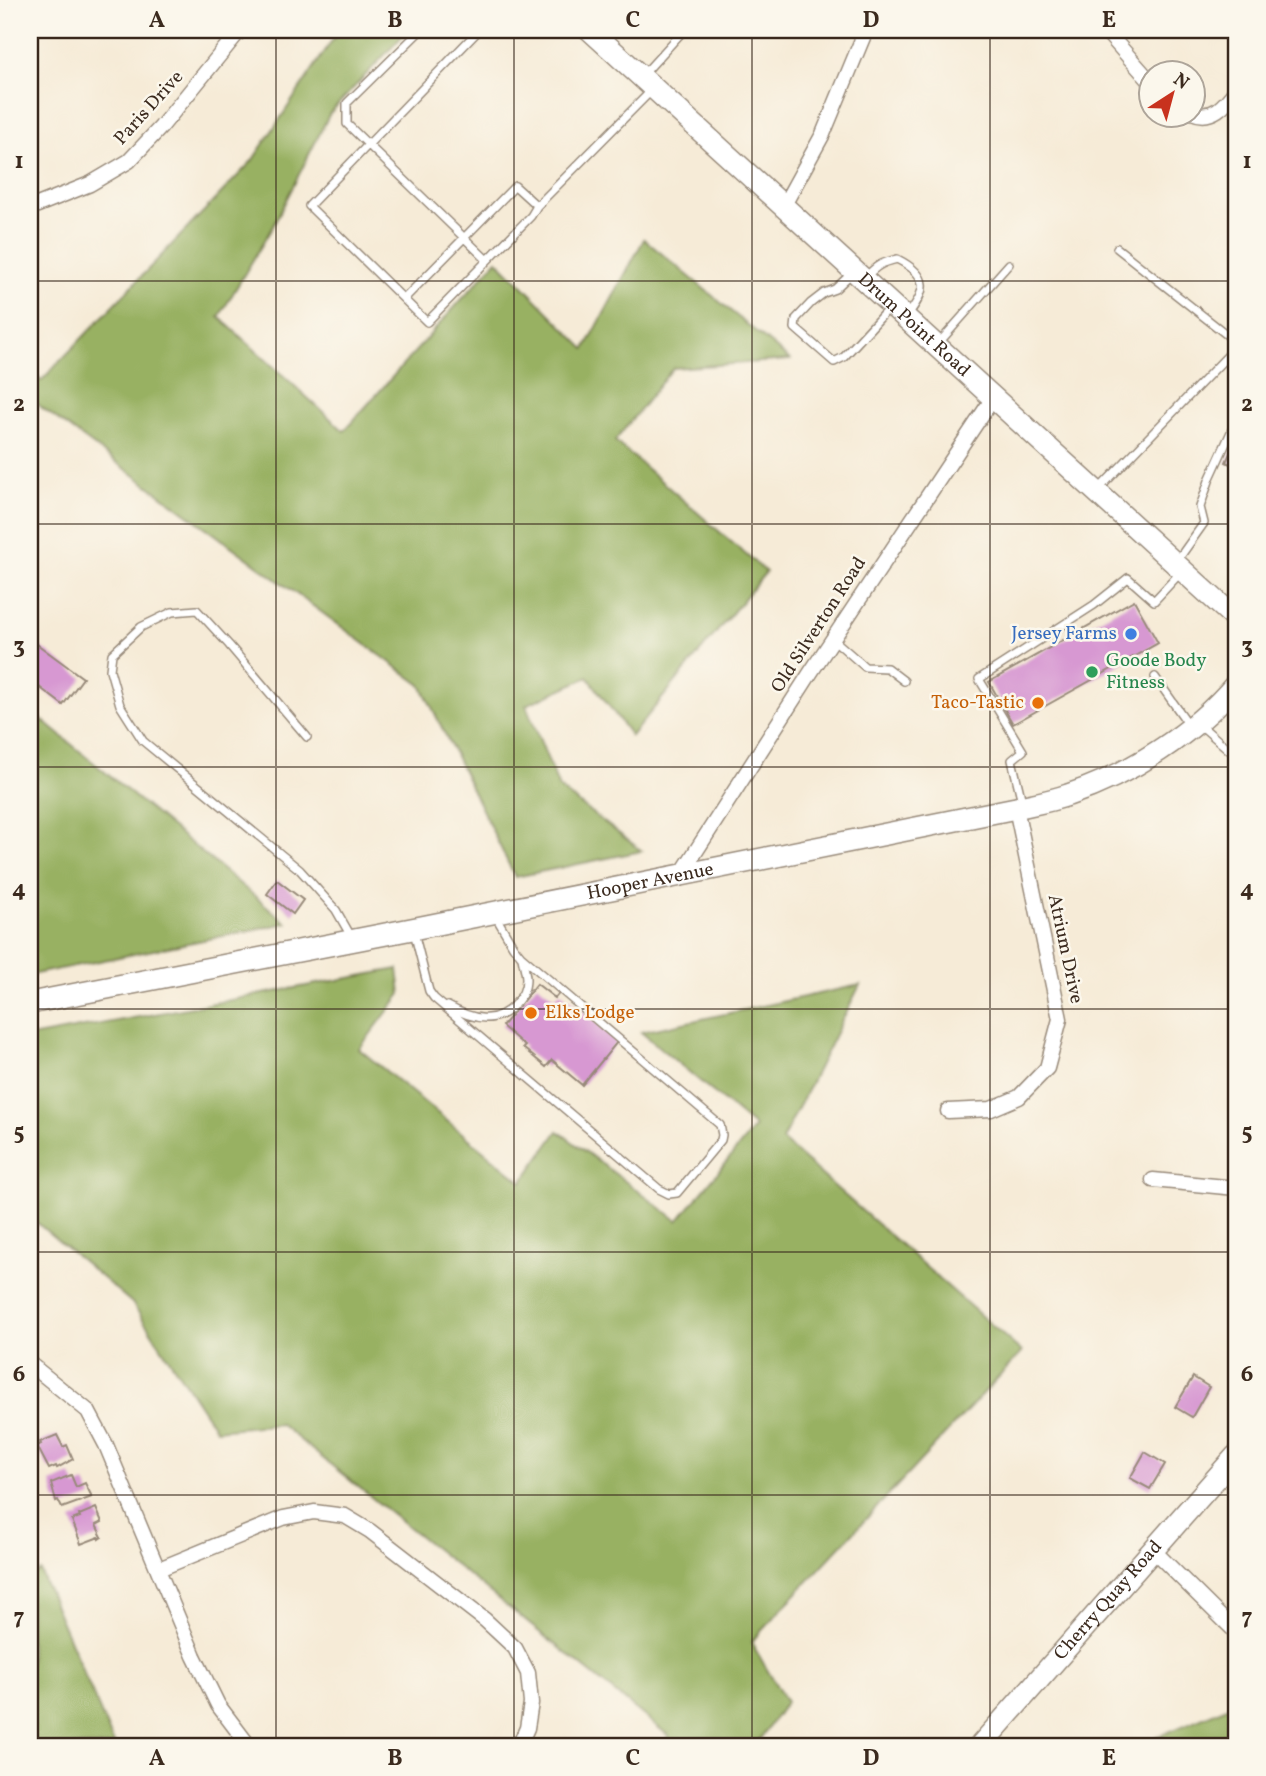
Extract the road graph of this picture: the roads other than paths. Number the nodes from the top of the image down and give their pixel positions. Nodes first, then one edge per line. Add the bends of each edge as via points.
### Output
1 (240, 30) edge
2 (421, 30) edge
3 (479, 30) edge
4 (590, 30) edge
5 (684, 30) edge
6 (866, 30) edge
7 (1105, 30) edge
8 (1136, 65) edge
9 (648, 82) junction
10 (1236, 89) edge
11 (1206, 114) edge
12 (368, 145) junction
13 (783, 205) junction
14 (537, 206) junction
15 (30, 208) edge
16 (463, 238) junction
17 (1117, 248) dead end
18 (488, 260) junction
19 (1009, 264) dead end
20 (859, 275) junction
21 (404, 299) junction
22 (899, 311) junction
23 (1236, 344) edge
24 (936, 345) junction
25 (993, 398) junction
26 (1236, 421) edge
27 (1097, 492) junction
28 (1179, 567) junction
29 (1236, 619) edge
30 (833, 639) junction
31 (1155, 677) dead end
32 (904, 681) dead end
33 (1236, 684) edge
34 (1194, 726) junction
35 (307, 737) dead end
36 (1236, 756) edge
37 (1019, 807) junction
38 (680, 876) junction
39 (494, 913) junction
40 (414, 929) junction
41 (354, 942) junction
42 (521, 956) junction
43 (434, 999) junction
44 (30, 1003) edge
45 (948, 1111) dead end
46 (1153, 1180) dead end
47 (1236, 1188) edge
48 (30, 1364) edge
49 (1236, 1456) edge
50 (1153, 1550) junction
51 (159, 1569) junction
52 (1236, 1632) edge
53 (249, 1746) edge
54 (519, 1746) edge
55 (980, 1746) edge

1 - 15 street, Paris Drive via 128,161 90,184
2 - 12 lane via 347,103 347,124
3 - 12 lane
4 - 9 main road, Drum Point Road
5 - 9 lane
6 - 13 street via 823,134
7 - 8 street
9 - 13 main road, Drum Point Road
9 - 14 lane
10 - 11 street via 1215,113
12 - 16 lane
12 - 21 lane via 309,206
13 - 20 main road, Drum Point Road
14 - 16 lane via 514,186
14 - 18 lane
16 - 18 lane
16 - 21 lane
17 - 23 lane
18 - 21 lane via 427,322
19 - 24 lane
20 - 22 main road, Drum Point Road
20 - 22 lane via 897,259 908,265 920,276 923,288 919,301
20 - 22 lane via 811,303 796,319 795,328 834,362
22 - 24 main road, Drum Point Road
23 - 27 lane
24 - 25 main road, Drum Point Road
25 - 27 main road, Drum Point Road
25 - 30 street, Old Silverton Road
26 - 28 lane via 1200,507 1204,523
27 - 28 main road, Drum Point Road
28 - 29 main road, Drum Point Road
28 - 37 lane via 1154,601 1128,578 979,679 1023,751 1012,760
30 - 32 lane via 865,667 887,668
30 - 38 street, Old Silverton Road
31 - 34 lane
33 - 34 main road, Hooper Avenue
34 - 36 lane
34 - 37 main road, Hooper Avenue via 1118,775 1067,796
35 - 41 lane via 197,610 173,612 141,627 112,654 110,670 120,705 142,741 300,870 336,909
37 - 38 main road, Hooper Avenue
37 - 45 street, Atrium Drive via 1060,1019 1047,1068 1019,1097 991,1109
38 - 39 main road, Hooper Avenue
39 - 40 main road, Hooper Avenue
39 - 42 lane
40 - 41 main road, Hooper Avenue
40 - 43 lane
41 - 44 main road, Hooper Avenue
42 - 43 lane via 527,977 524,993 508,1012 477,1018
42 - 43 lane via 720,1125 721,1140 677,1193 659,1189
46 - 47 street
48 - 51 street via 88,1411
49 - 50 main road, Cherry Quay Road
50 - 52 street
50 - 55 main road, Cherry Quay Road
51 - 53 street via 218,1705
51 - 54 street via 283,1518 314,1512 345,1516 485,1620 514,1648 528,1674 531,1703

